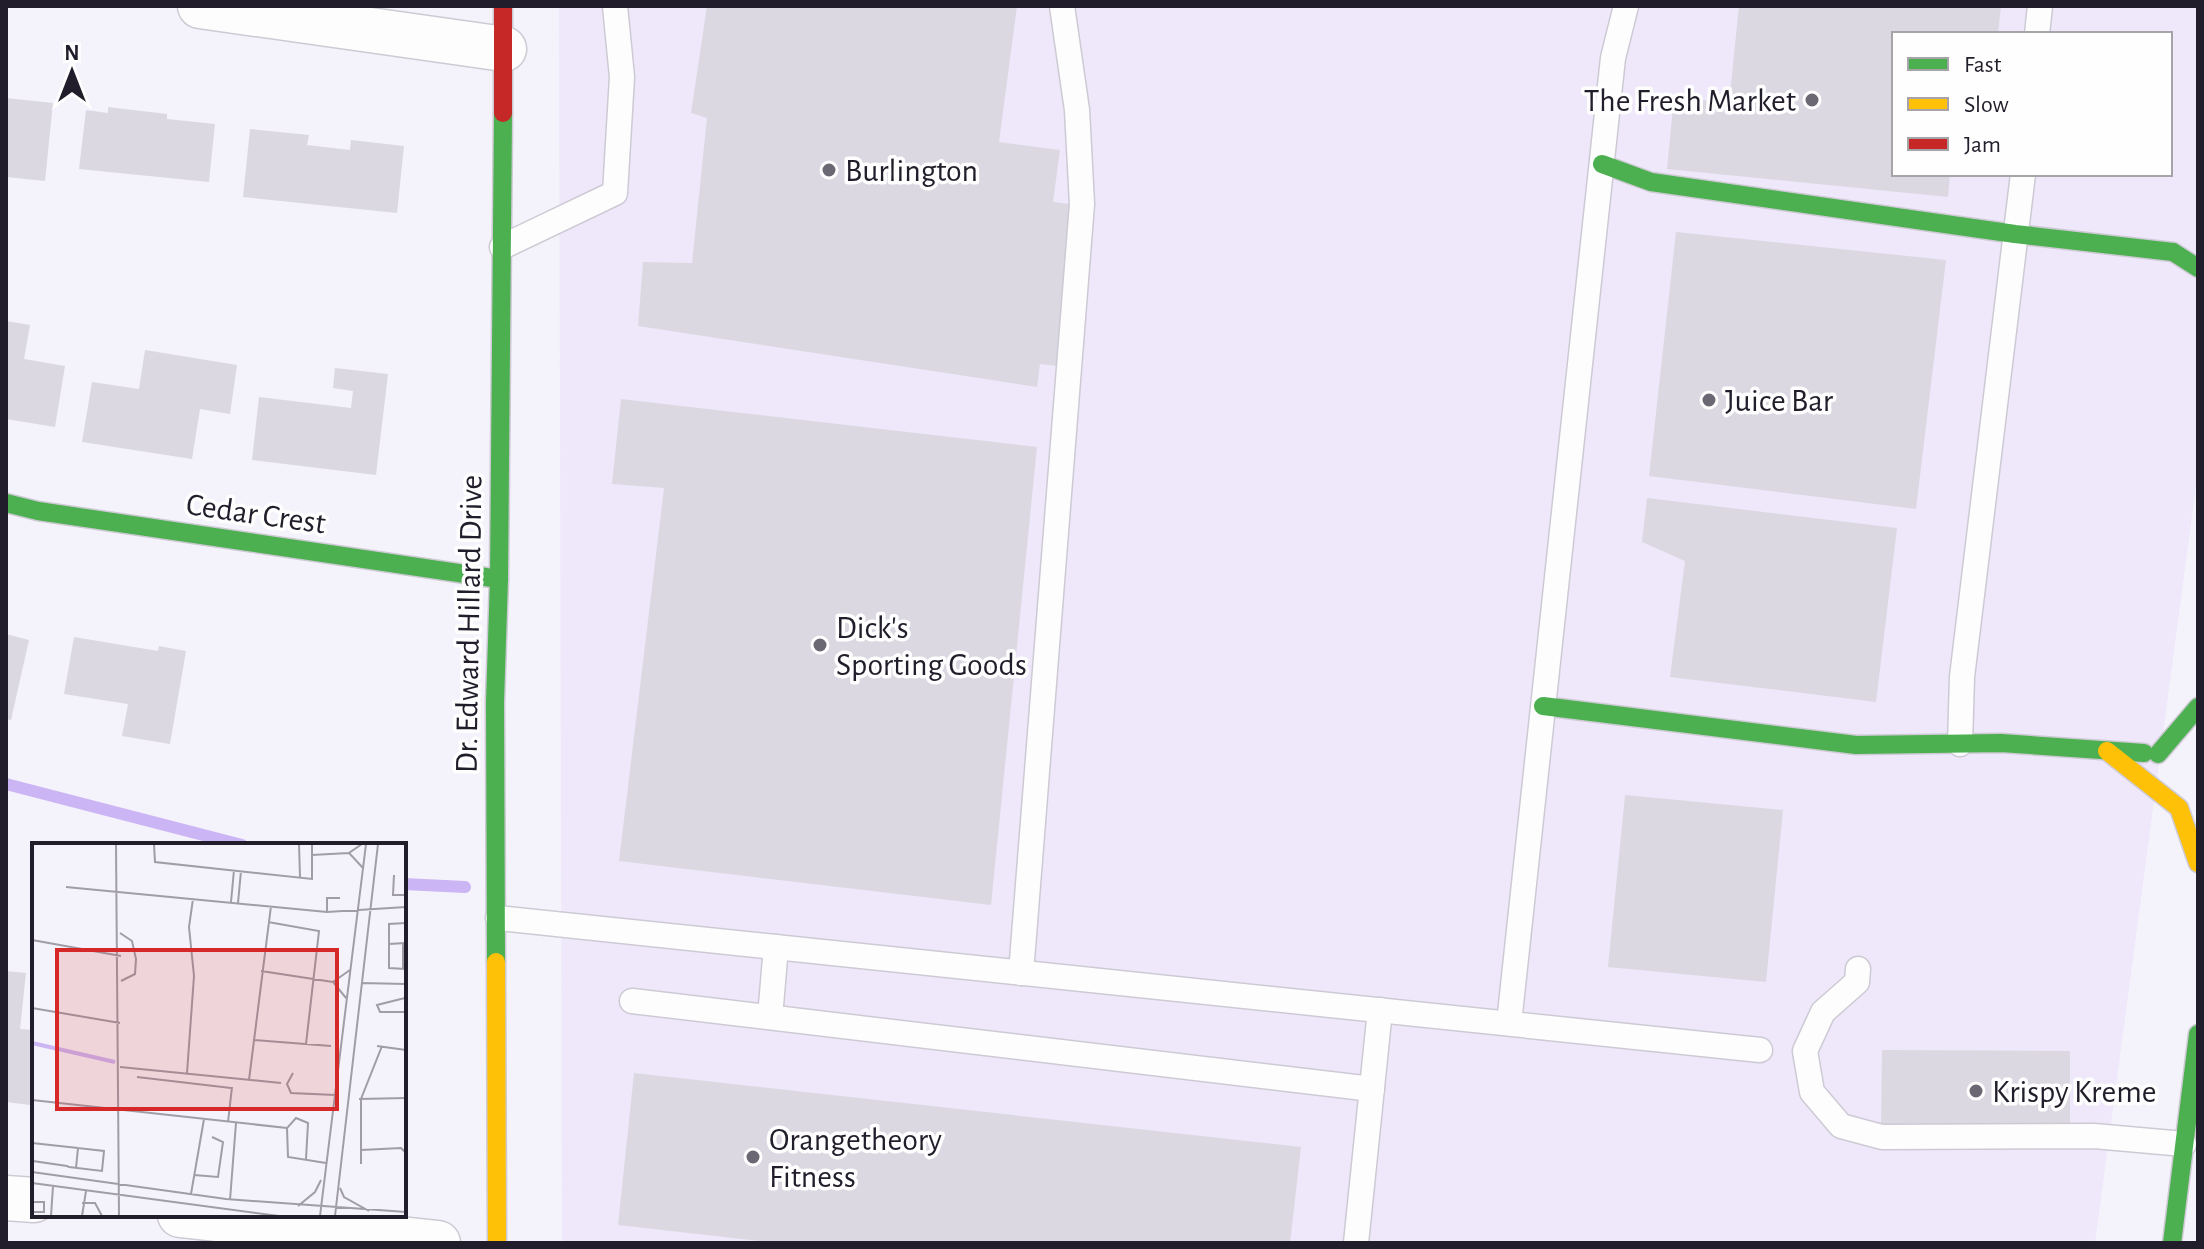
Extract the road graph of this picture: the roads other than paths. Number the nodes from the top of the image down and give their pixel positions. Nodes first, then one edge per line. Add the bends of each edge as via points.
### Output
1 (200, 6) edge
2 (503, 6) edge
3 (615, 6) edge
4 (1062, 6) edge
5 (1626, 6) edge
6 (2040, 6) edge
7 (2037, 32) edge
8 (504, 49) junction
9 (1602, 164) junction
10 (2023, 176) edge
11 (2015, 234) junction
12 (2198, 241) edge
13 (502, 247) junction
14 (2173, 252) junction
15 (2198, 268) edge
16 (6, 503) edge
17 (499, 579) junction
18 (1543, 706) junction
19 (2198, 707) edge
20 (1960, 744) junction
21 (2107, 751) junction
22 (2158, 754) junction
23 (2185, 759) dead end
24 (2198, 863) edge
25 (498, 918) junction
26 (776, 947) junction
27 (1858, 969) dead end
28 (1021, 973) junction
29 (632, 1001) dead end
30 (1380, 1010) junction
31 (770, 1017) junction
32 (1509, 1023) junction
33 (2198, 1034) edge
34 (1760, 1050) dead end
35 (1372, 1089) junction
36 (2184, 1144) junction
37 (6, 1198) edge
38 (32, 1200) edge
39 (198, 1217) edge
40 (438, 1243) edge
41 (497, 1243) edge
42 (1356, 1243) edge
43 (2172, 1243) edge

1 - 8 street
2 - 8 main road, Dr. Edward Hillard Drive
3 - 13 lane via 622,77 615,193
4 - 28 lane via 1077,110 1082,204
5 - 9 lane via 1613,58
6 - 7 lane
8 - 13 main road, Dr. Edward Hillard Drive
9 - 11 main road via 1651,182
9 - 18 lane
10 - 11 lane
11 - 14 main road
11 - 20 lane via 1962,677
12 - 14 main road
13 - 17 main road, Dr. Edward Hillard Drive
14 - 15 main road
16 - 17 main road, Cedar Crest
17 - 25 main road, Dr. Edward Hillard Drive
18 - 20 main road via 1856,745
18 - 32 lane
19 - 22 main road
20 - 21 main road
21 - 22 main road
21 - 24 main road via 2179,808
22 - 23 main road
25 - 26 lane
25 - 41 main road, Dr. Edward Hillard Drive
26 - 28 lane
26 - 31 lane
27 - 36 lane via 1857,982 1823,1012 1805,1051 1812,1092 1841,1126 1882,1137 2094,1136
28 - 30 lane
29 - 31 lane
30 - 32 lane
30 - 35 lane
31 - 35 lane
32 - 34 lane
33 - 36 main road
35 - 42 lane
36 - 43 main road
37 - 38 street
39 - 40 street

